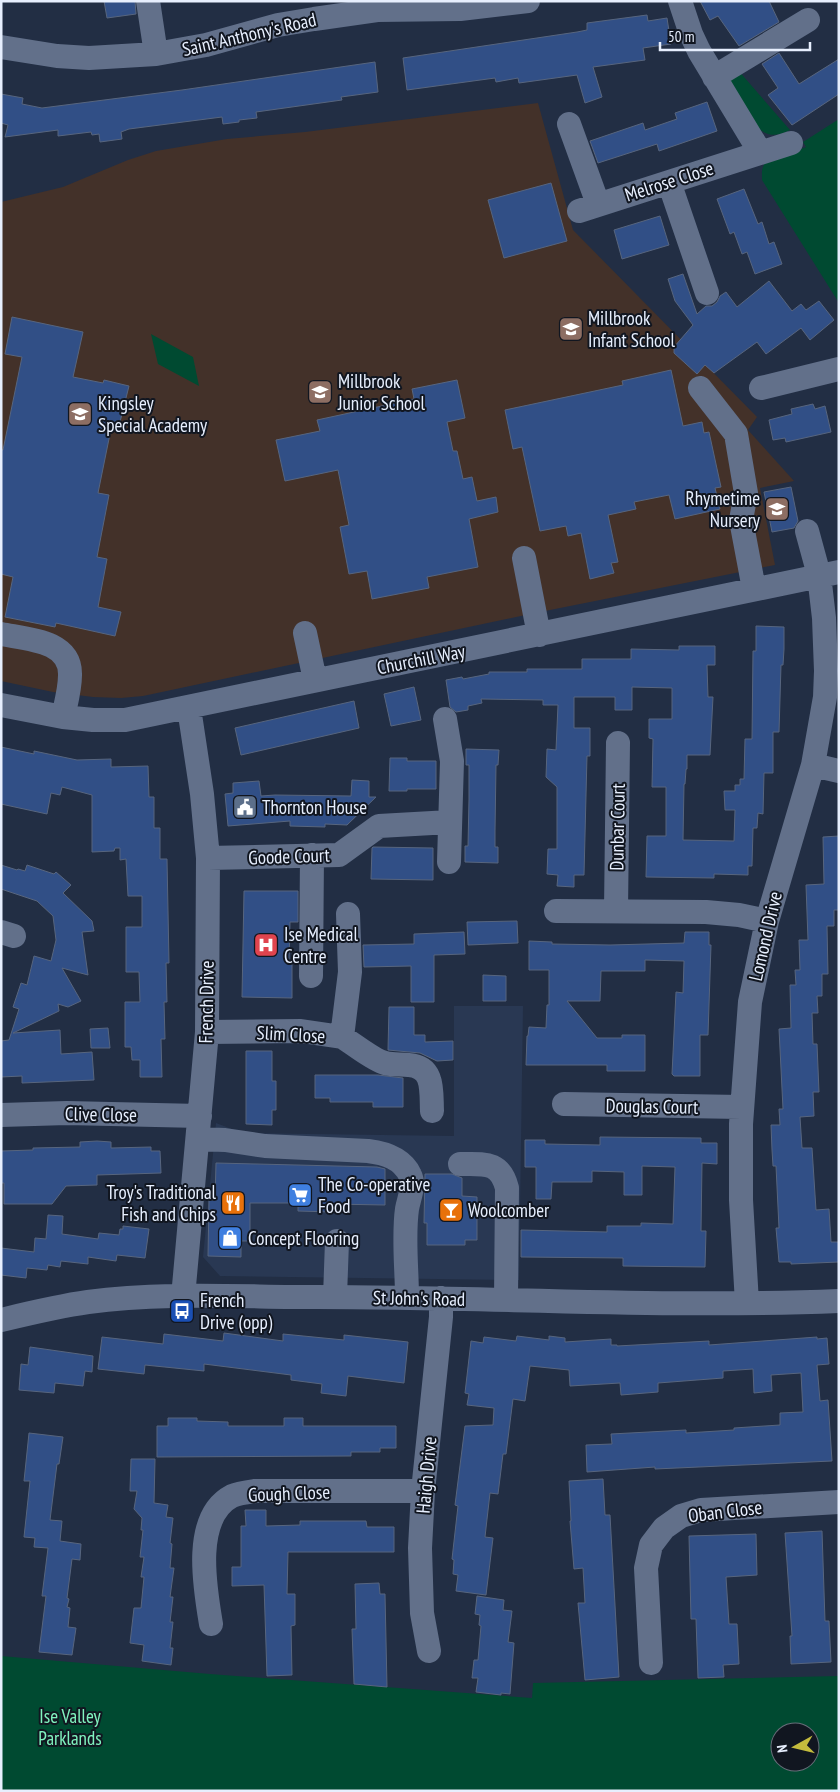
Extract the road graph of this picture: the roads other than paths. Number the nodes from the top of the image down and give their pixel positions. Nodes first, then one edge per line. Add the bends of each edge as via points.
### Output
1 (148, 1) edge
2 (528, 1) edge
3 (680, 1) edge
4 (808, 20) dead end
5 (1, 47) edge
6 (156, 54) junction
7 (714, 77) junction
8 (569, 124) dead end
9 (791, 143) dead end
10 (760, 152) junction
11 (669, 182) junction
12 (707, 293) dead end
13 (839, 369) edge
14 (700, 388) dead end
15 (761, 388) dead end
16 (807, 531) dead end
17 (524, 558) dead end
18 (829, 574) edge
19 (754, 588) junction
20 (305, 633) dead end
21 (1, 634) edge
22 (538, 635) junction
23 (315, 680) junction
24 (1, 704) edge
25 (189, 708) junction
26 (63, 717) junction
27 (445, 719) dead end
28 (618, 743) dead end
29 (813, 765) junction
30 (839, 771) edge
31 (450, 822) junction
32 (312, 855) junction
33 (208, 858) junction
34 (449, 862) dead end
35 (556, 911) dead end
36 (616, 911) junction
37 (348, 914) dead end
38 (767, 921) junction
39 (311, 976) dead end
40 (206, 1032) junction
41 (342, 1037) junction
42 (564, 1104) dead end
43 (741, 1107) junction
44 (432, 1111) dead end
45 (1, 1115) edge
46 (199, 1127) junction
47 (460, 1164) dead end
48 (337, 1241) dead end
49 (183, 1297) junction
50 (335, 1297) junction
51 (407, 1298) junction
52 (442, 1298) junction
53 (506, 1300) junction
54 (839, 1301) edge
55 (747, 1303) junction
56 (1, 1320) edge
57 (423, 1491) junction
58 (839, 1502) edge
59 (211, 1624) dead end
60 (429, 1651) dead end
61 (651, 1662) dead end

1 - 6 street
2 - 6 street, Saint Anthony's Road via 460,9 377,10 314,18
3 - 7 street via 691,34
4 - 7 street
5 - 6 street, Saint Anthony's Road via 89,58
7 - 10 street
8 - 11 street, Melrose Close via 589,207
9 - 10 street, Melrose Close
10 - 11 street, Melrose Close
11 - 12 street
13 - 15 street
14 - 19 street via 736,434 746,493 741,520
16 - 18 street, Lomond Drive
17 - 22 street
18 - 19 street, Churchill Way
18 - 29 street, Lomond Drive via 824,618 826,671
19 - 22 street, Churchill Way
20 - 23 street
21 - 26 street via 47,643 64,655 70,673
22 - 23 street, Churchill Way
23 - 25 street, Churchill Way
24 - 26 street, Churchill Way
25 - 26 street, Churchill Way via 125,720
25 - 33 street, French Drive
27 - 31 street via 452,761
28 - 36 street, Dunbar Court
29 - 30 street
29 - 38 street, Lomond Drive
31 - 32 street, Goode Court via 379,826 339,855
31 - 34 street
32 - 33 street, Goode Court
32 - 39 street
33 - 40 street, French Drive
35 - 36 street
36 - 38 street via 706,912
37 - 41 street, Slim Close via 350,972
38 - 43 street, Lomond Drive via 750,1002
40 - 41 street, Slim Close via 301,1031
40 - 46 street, French Drive
41 - 44 street via 376,1060 386,1064 411,1065 426,1073 430,1080
42 - 43 street, Douglas Court
43 - 55 street, Lomond Drive
45 - 46 street, Clive Close via 67,1113
46 - 49 street, French Drive
46 - 51 street, Clive Close via 225,1140 265,1146 368,1151 394,1158 407,1170 412,1184 406,1220
47 - 53 street via 486,1164 498,1168 504,1177 507,1188
48 - 50 street
49 - 50 street, St John's Road
49 - 56 street, St John's Road via 88,1302
50 - 51 street, St John's Road
51 - 52 street, St John's Road
52 - 53 street, St John's Road
52 - 57 street, Haigh Drive
53 - 55 street, St John's Road
54 - 55 street, St John's Road
57 - 59 street, Gough Close via 255,1491 232,1496 216,1510 206,1533 206,1592
57 - 60 street, Haigh Drive via 420,1548 422,1613
58 - 61 street, Oban Close via 701,1510 680,1516 664,1528 651,1545 646,1568

